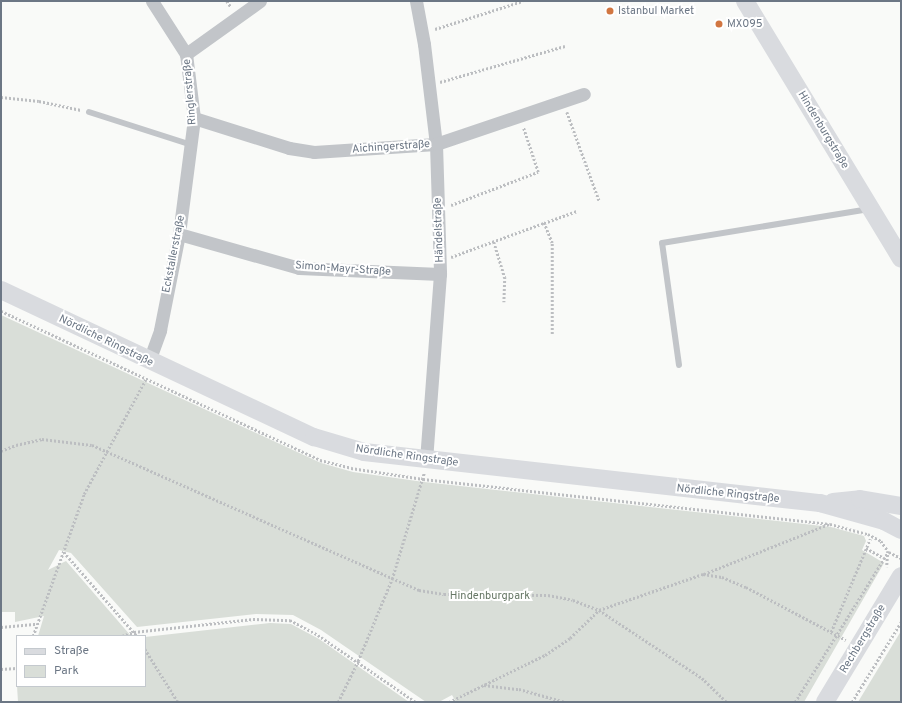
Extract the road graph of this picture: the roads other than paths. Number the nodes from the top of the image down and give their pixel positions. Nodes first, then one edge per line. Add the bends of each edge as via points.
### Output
1 (152, 1) edge
2 (260, 1) edge
3 (416, 1) edge
4 (745, 1) edge
5 (186, 54) junction
6 (584, 94) dead end
7 (89, 112) road end
8 (194, 118) junction
9 (436, 144) junction
10 (192, 146) junction
11 (871, 209) junction
12 (179, 234) junction
13 (901, 259) edge
14 (440, 274) junction
15 (1, 290) edge
16 (149, 361) junction
17 (679, 365) dead end
18 (426, 460) junction
19 (820, 503) junction
20 (901, 506) edge
21 (901, 530) edge
22 (901, 576) edge
23 (825, 702) edge

1 - 5 street, Ringlerstraße
2 - 5 street
3 - 9 street, Händelstraße
4 - 11 main road, Hindenburgstraße
5 - 8 street, Ringlerstraße
6 - 9 street, Aichingerstraße
7 - 10 lane
8 - 9 street, Aichingerstraße via 289,148 314,152
8 - 10 street, Ringlerstraße
9 - 14 street, Händelstraße
10 - 12 street, Eckstallerstraße
11 - 13 main road, Hindenburgstraße
11 - 17 lane via 662,243
12 - 14 street, Simon-Mayr-Straße via 299,268
12 - 16 street, Eckstallerstraße via 160,330
14 - 18 street, Händelstraße
15 - 16 main road, Nördliche Ringstraße
16 - 18 main road, Nördliche Ringstraße via 314,437 364,452
18 - 19 main road, Nördliche Ringstraße
19 - 20 main road, Nördliche Ringstraße via 860,499
19 - 21 main road, Nördliche Ringstraße via 884,522
22 - 23 main road, Rechbergstraße

